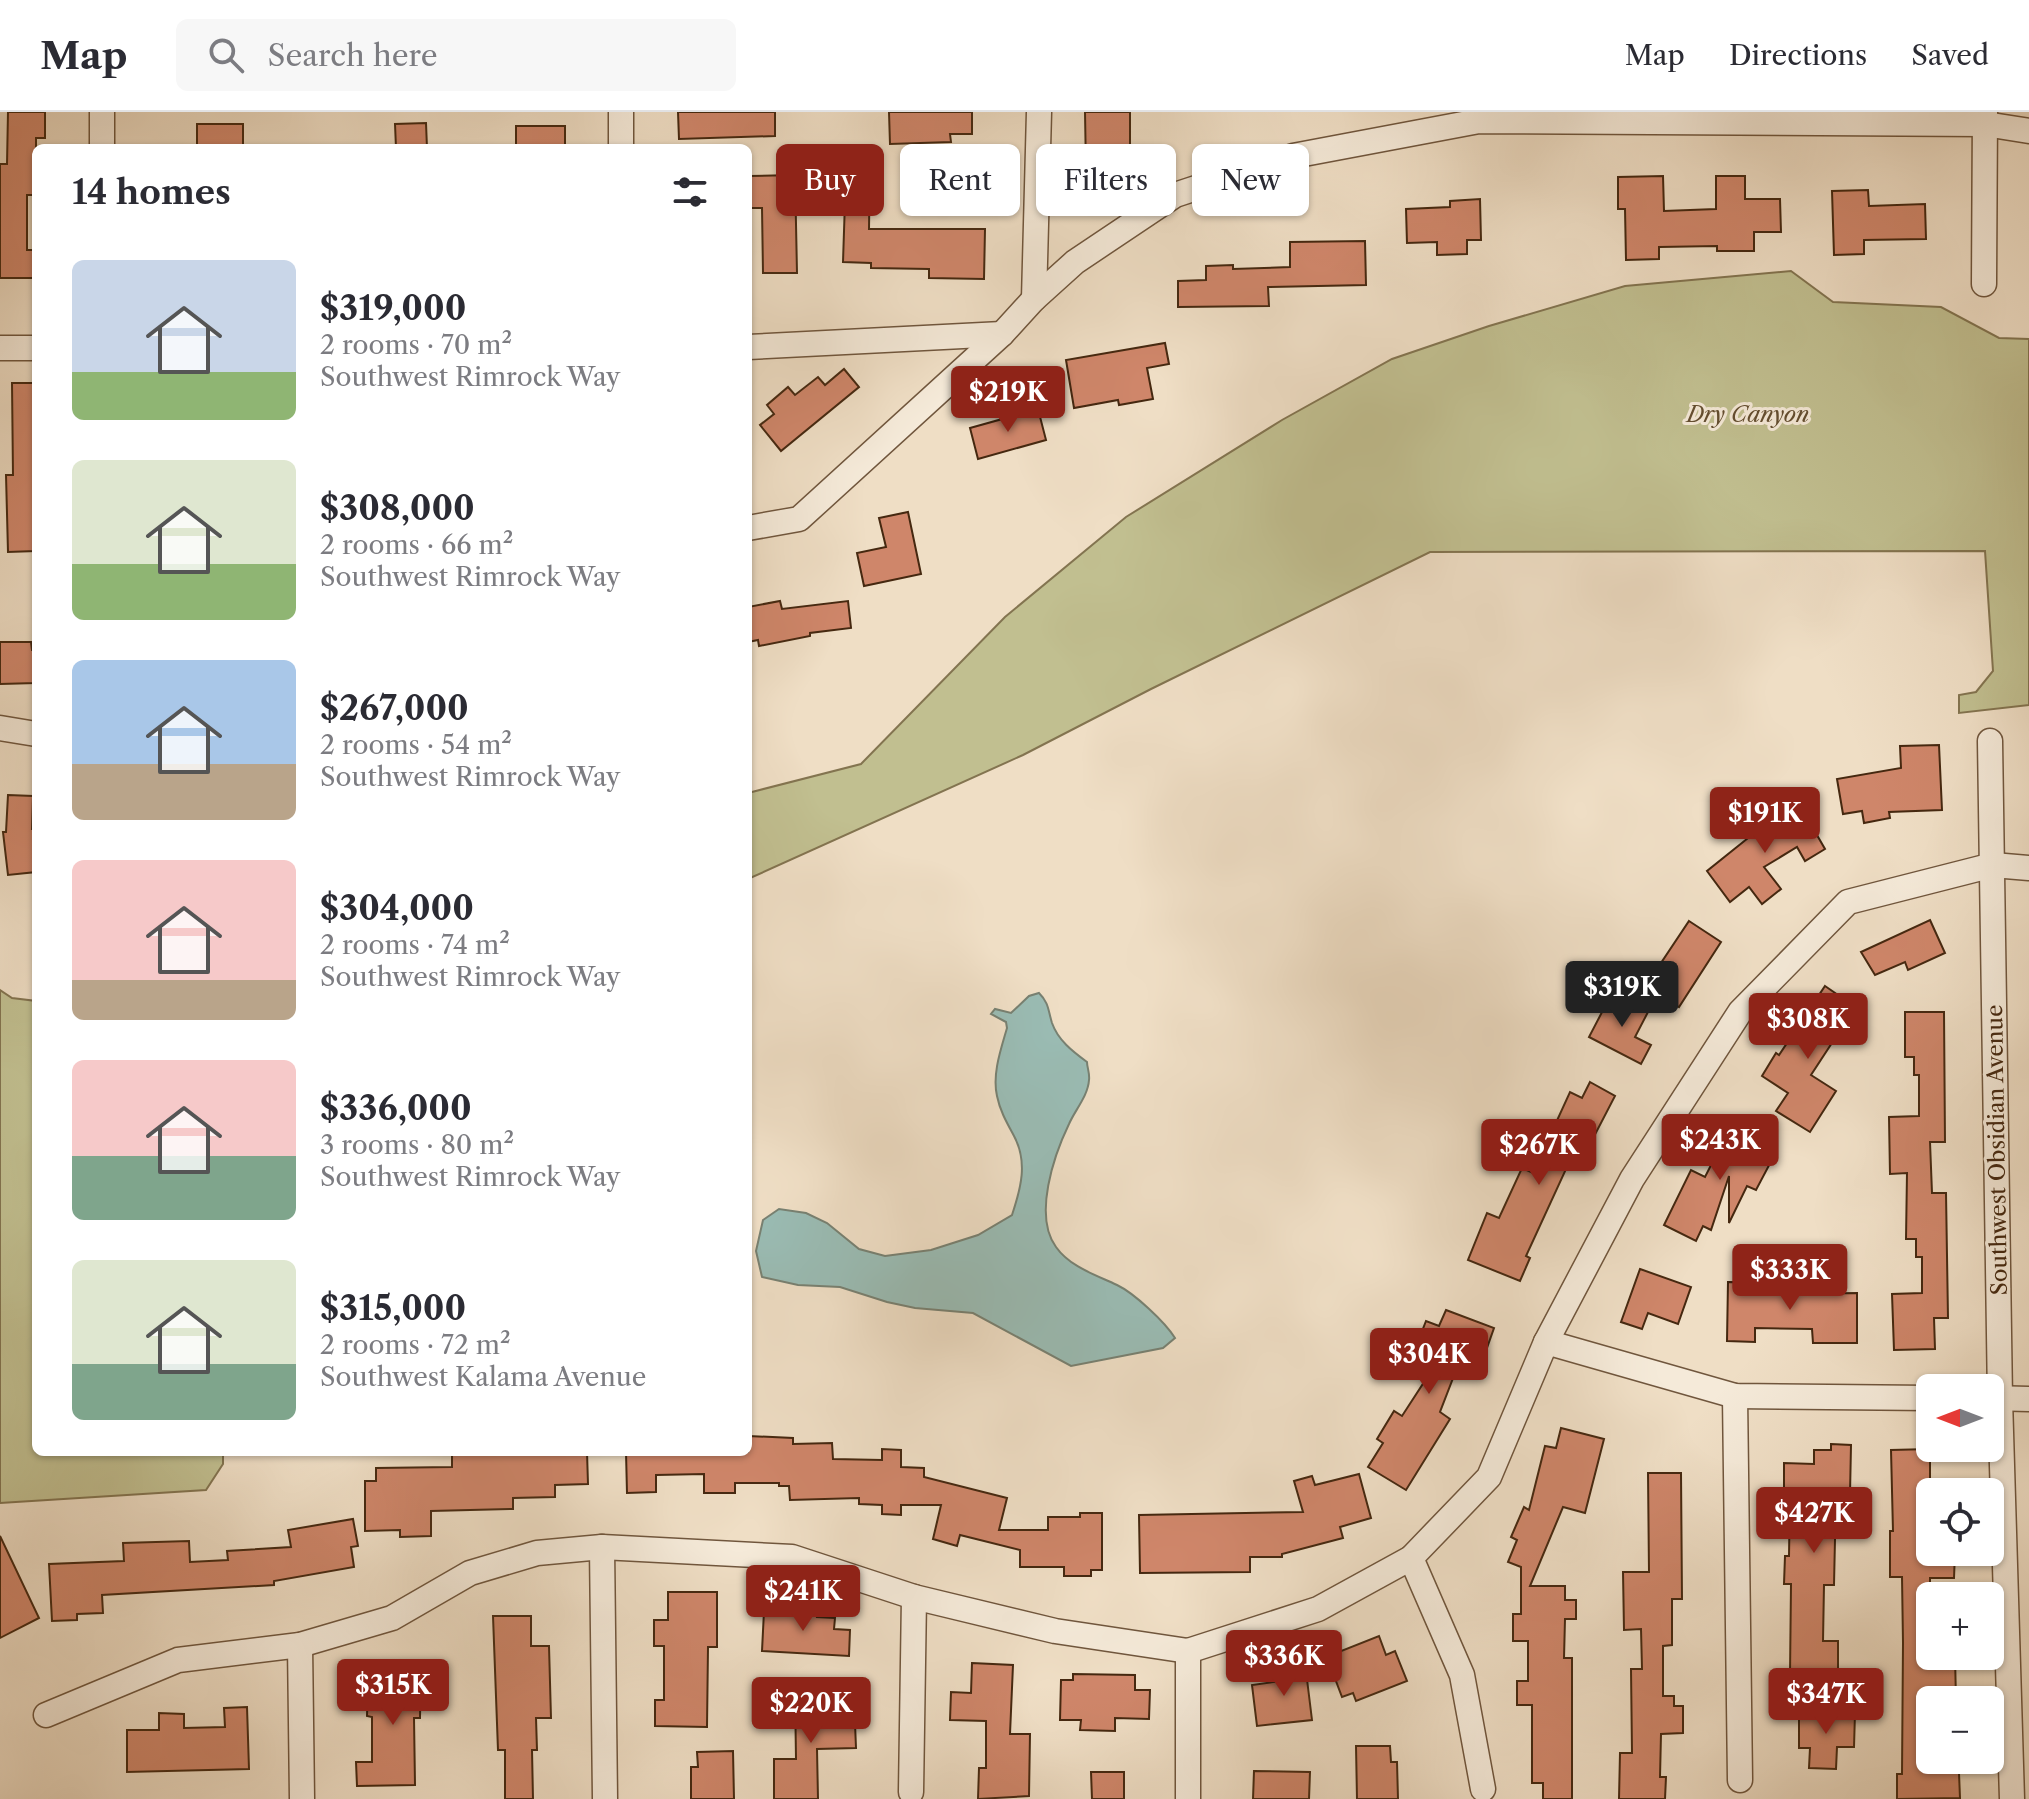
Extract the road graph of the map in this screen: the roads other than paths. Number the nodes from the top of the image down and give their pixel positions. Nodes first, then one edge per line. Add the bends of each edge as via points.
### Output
1 (102, 112) edge
2 (621, 112) edge
3 (1039, 112) edge
4 (1479, 116) edge
5 (1985, 118) edge
6 (2029, 131) edge
7 (102, 144) edge
8 (621, 144) edge
9 (1984, 284) dead end
10 (1034, 299) junction
11 (1002, 334) junction
12 (752, 347) edge
13 (0, 348) edge
14 (32, 348) edge
15 (752, 527) edge
16 (0, 728) edge
17 (32, 733) edge
18 (1990, 741) dead end
19 (1993, 865) junction
20 (2029, 868) edge
21 (1546, 1342) junction
22 (1994, 1374) edge
23 (1735, 1396) junction
24 (1916, 1398) edge
25 (2004, 1399) edge
26 (2029, 1399) edge
27 (2000, 1462) edge
28 (602, 1547) junction
29 (1411, 1558) junction
30 (914, 1597) junction
31 (300, 1645) junction
32 (1188, 1651) junction
33 (2018, 1658) edge
34 (46, 1715) dead end
35 (1740, 1780) dead end
36 (1483, 1789) dead end
37 (911, 1792) dead end
38 (302, 1799) edge
39 (605, 1799) edge
40 (1188, 1799) edge
41 (2012, 1799) edge

1 - 7 street
2 - 8 street
3 - 10 street
4 - 5 street
4 - 10 street via 1293,156 1175,195 1075,262
5 - 6 street
5 - 9 street
10 - 11 street
11 - 12 street
11 - 15 street via 799,519
13 - 14 street
16 - 17 street
18 - 19 street, Southwest Obsidian Avenue
19 - 20 street
19 - 21 street via 1848,902 1740,1012 1632,1179
19 - 22 street, Southwest Obsidian Avenue
21 - 23 street
21 - 29 street via 1489,1477
23 - 24 street
23 - 35 street
25 - 26 street
27 - 33 street, Southwest Obsidian Avenue
28 - 30 street via 792,1557
28 - 31 street via 537,1553 470,1573 392,1618
28 - 39 street
29 - 32 street via 1318,1609
29 - 36 street via 1462,1675
30 - 32 street via 1055,1631
30 - 37 street
31 - 34 street via 178,1660
31 - 38 street
32 - 40 street
33 - 41 street, Southwest Obsidian Avenue

